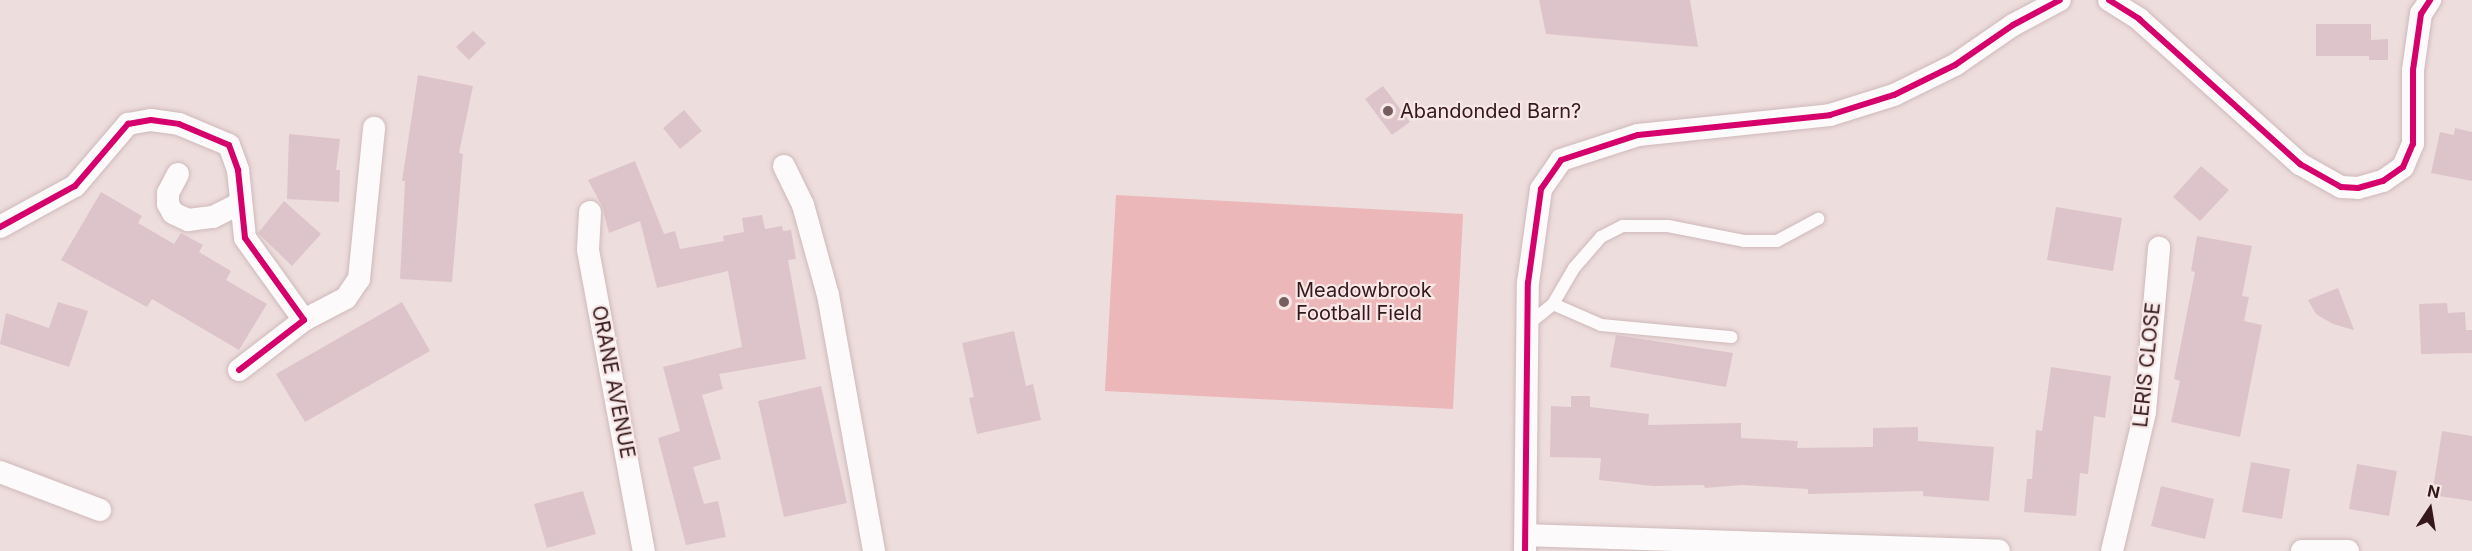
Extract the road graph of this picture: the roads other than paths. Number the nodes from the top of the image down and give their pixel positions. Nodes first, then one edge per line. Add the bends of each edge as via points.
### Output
1 (2060, 0) edge
2 (2109, 0) edge
3 (2430, 0) edge
4 (374, 128) dead end
5 (784, 166) dead end
6 (178, 174) dead end
7 (242, 203) junction
8 (590, 212) dead end
9 (1818, 219) dead end
10 (0, 226) edge
11 (2159, 248) dead end
12 (1553, 304) junction
13 (304, 320) junction
14 (1526, 326) junction
15 (1731, 337) dead end
16 (239, 370) dead end
17 (0, 472) edge
18 (100, 510) dead end
19 (1525, 543) edge
20 (644, 551) edge
21 (874, 551) edge
22 (1999, 551) edge
23 (2112, 551) edge
24 (2302, 551) edge
25 (2348, 551) edge

1 - 14 street via 2013,25 1955,65 1893,95 1830,115 1638,135 1561,160 1541,189
2 - 3 street via 2139,19 2300,164 2341,187 2358,188 2383,181 2403,167 2413,144 2413,70 2421,14
4 - 13 street via 359,279 346,298
5 - 21 street via 803,205 828,295
6 - 7 street via 168,193 168,204 173,213 188,220 213,217
7 - 10 street via 238,170 229,145 179,124 151,120 128,124 75,186
7 - 13 street via 245,238
8 - 20 street, ORANE AVENUE via 588,250
9 - 12 lane via 1777,241 1744,241 1668,226 1623,226 1594,245 1574,268
11 - 23 street, LERIS CLOSE via 2145,412
12 - 14 lane
12 - 15 lane via 1601,325
13 - 16 street
14 - 19 street
17 - 18 street
19 - 22 street
24 - 25 street

